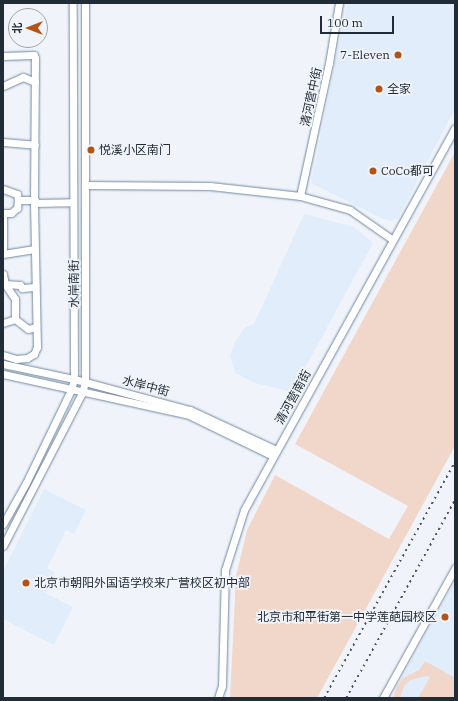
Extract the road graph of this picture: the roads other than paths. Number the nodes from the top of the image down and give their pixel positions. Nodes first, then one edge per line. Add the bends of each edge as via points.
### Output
1 (73, 3) edge
2 (85, 3) edge
3 (339, 3) edge
4 (3, 56) edge
5 (35, 82) junction
6 (3, 86) edge
7 (455, 128) edge
8 (3, 142) edge
9 (35, 145) junction
10 (85, 185) junction
11 (3, 189) edge
12 (300, 196) junction
13 (18, 200) junction
14 (35, 202) junction
15 (73, 202) junction
16 (3, 214) edge
17 (392, 240) junction
18 (3, 246) edge
19 (35, 249) junction
20 (3, 254) edge
21 (3, 274) edge
22 (5, 284) junction
23 (36, 287) junction
24 (14, 319) junction
25 (3, 323) edge
26 (36, 327) junction
27 (3, 355) edge
28 (3, 364) edge
29 (3, 374) edge
30 (74, 379) junction
31 (85, 382) junction
32 (71, 390) junction
33 (82, 393) junction
34 (274, 453) junction
35 (3, 524) edge
36 (3, 546) edge
37 (455, 568) edge
38 (218, 698) edge
39 (383, 698) edge

1 - 15 street, 水岸南街
2 - 10 street, 水岸南街
3 - 12 street, 清河营中街 via 329,63
4 - 5 street via 34,55
5 - 6 street via 23,77
5 - 9 street
7 - 17 street, 清河营南街
8 - 9 street
9 - 14 street
10 - 12 street via 210,186
10 - 31 street, 水岸南街
11 - 13 street via 17,194
12 - 17 street via 350,210
13 - 14 street
13 - 16 street via 17,208 11,213
14 - 15 street
14 - 19 street
15 - 30 street, 水岸南街
16 - 18 street
17 - 34 street, 清河营南街
19 - 20 street
19 - 23 street
21 - 22 street
22 - 23 street via 20,285 22,288
22 - 24 street via 15,299
23 - 26 street
24 - 25 street
24 - 26 street via 28,329
26 - 27 street via 34,354 16,359
28 - 30 street, 水岸中街
29 - 32 street, 水岸中街
30 - 31 street, 水岸中街
30 - 32 street, 水岸南街
31 - 33 street, 水岸南街
31 - 34 street, 水岸中街 via 190,410
32 - 33 street, 水岸中街
32 - 35 street, 水岸南街
33 - 34 street, 水岸中街 via 189,415
33 - 36 street, 水岸南街
34 - 38 street, 清河营南街 via 244,510 228,555 223,585 222,686
37 - 39 street

